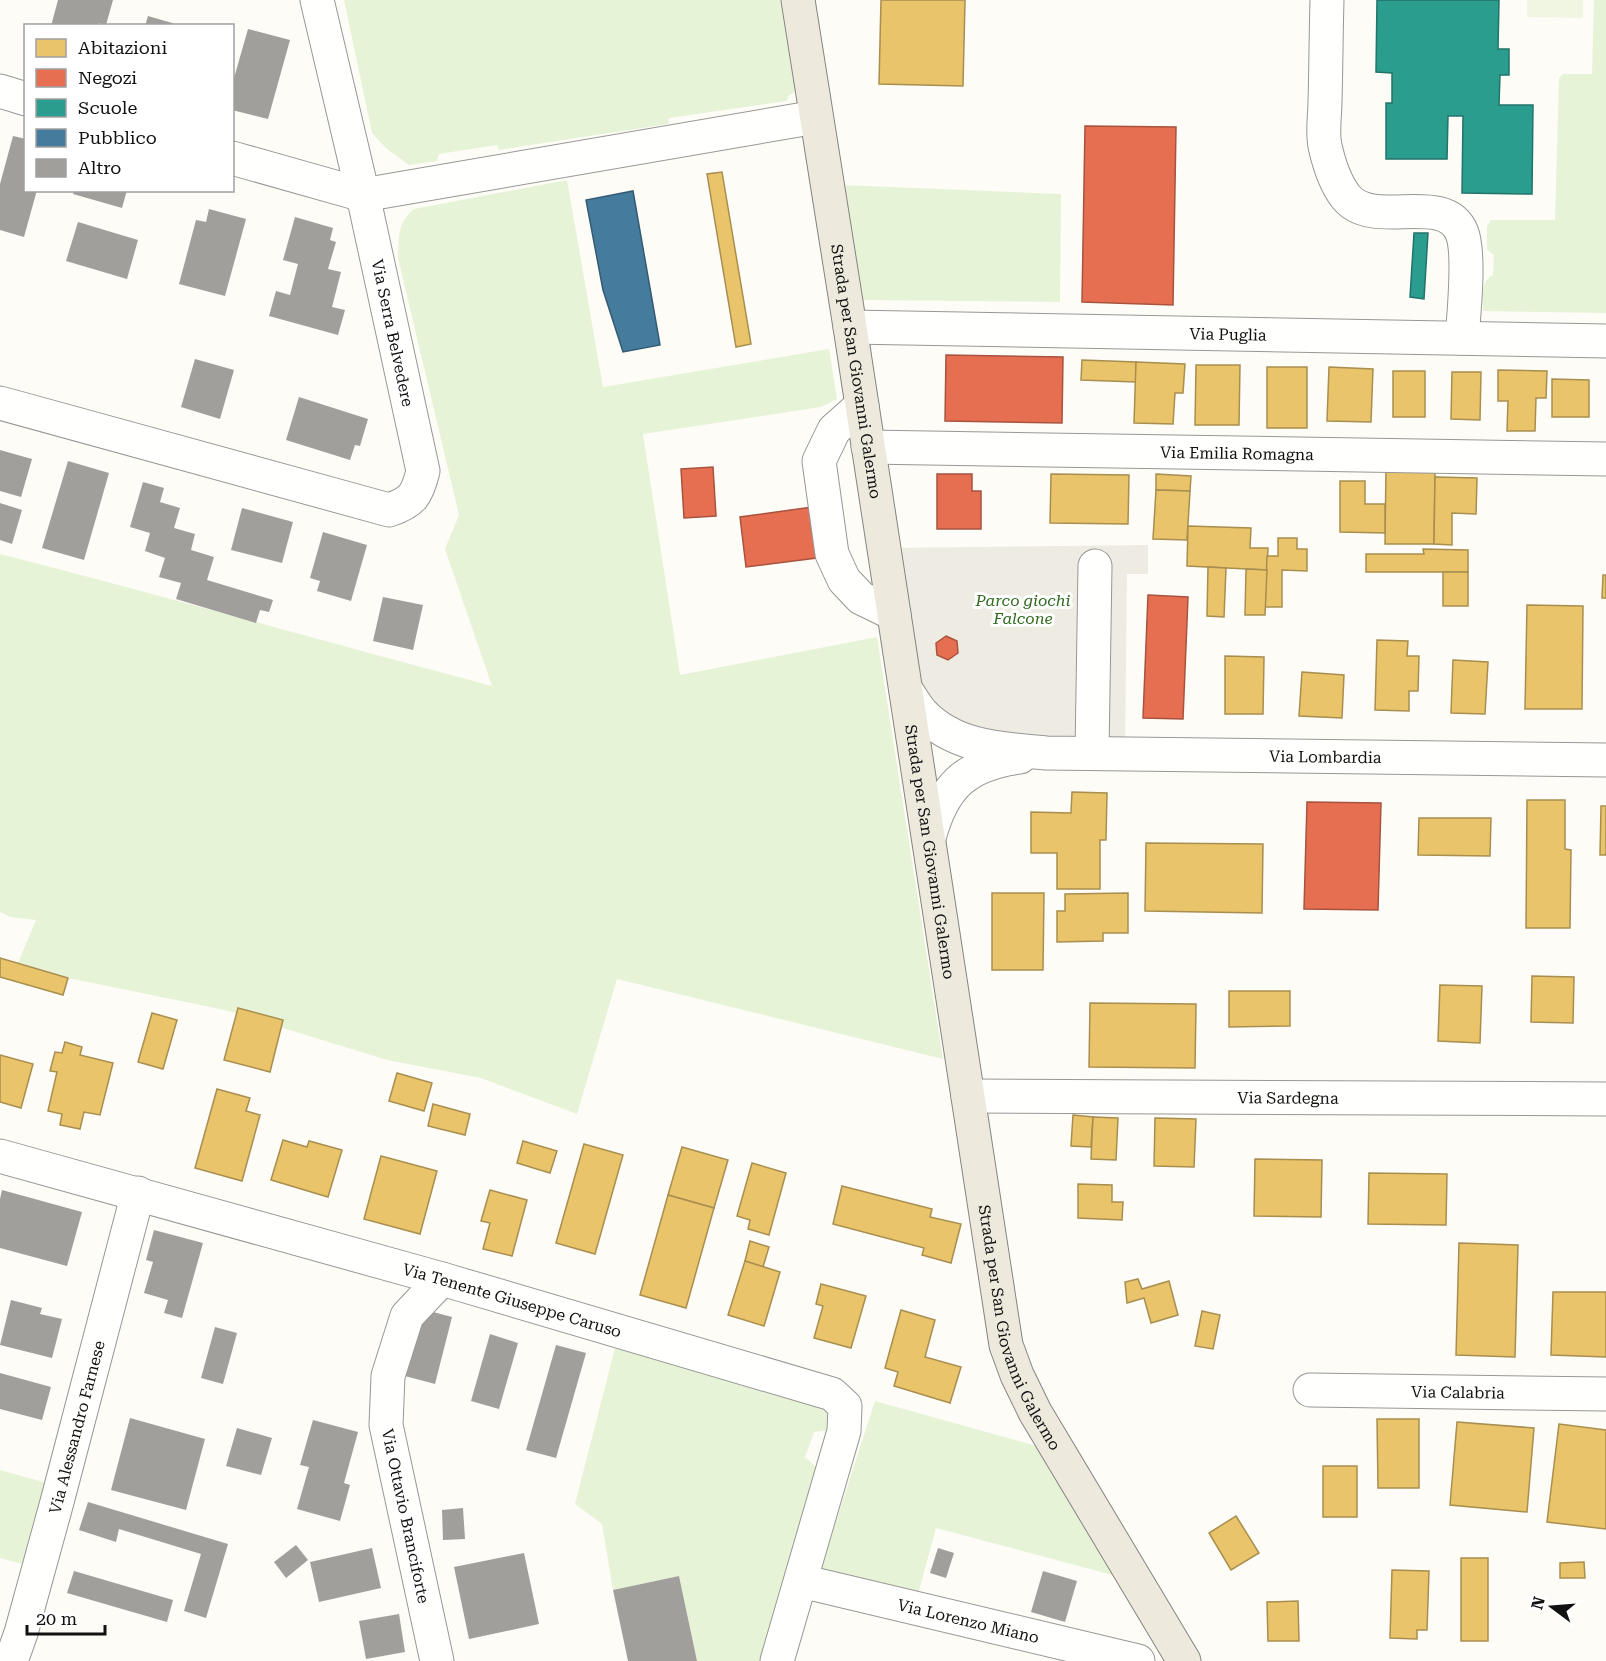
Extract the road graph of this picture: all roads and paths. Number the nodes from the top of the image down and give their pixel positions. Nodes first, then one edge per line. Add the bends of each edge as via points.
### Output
1 (317, 0) edge
2 (798, 0) edge
3 (1327, 0) edge
4 (0, 91) edge
5 (24, 98) edge
6 (816, 117) junction
7 (234, 159) edge
8 (363, 195) junction
9 (850, 327) junction
10 (1462, 338) junction
11 (1606, 340) edge
12 (0, 403) edge
13 (862, 405) junction
14 (868, 447) junction
15 (1606, 459) edge
16 (1095, 566) dead end
17 (894, 614) junction
18 (906, 690) junction
19 (1092, 753) junction
20 (975, 754) junction
21 (916, 758) junction
22 (1606, 760) edge
23 (929, 838) junction
24 (968, 1096) junction
25 (1606, 1100) edge
26 (0, 1156) edge
27 (138, 1193) junction
28 (442, 1279) junction
29 (1310, 1390) dead end
30 (1606, 1394) edge
31 (801, 1581) junction
32 (11, 1661) edge
33 (437, 1661) edge
34 (777, 1661) edge
35 (1138, 1661) edge
36 (1184, 1661) edge

1 - 8 street, Via Serra Belvedere
2 - 6 main road, Strada per San Giovanni Galermo
3 - 10 street via 1325,144 1332,173 1347,198 1361,208 1442,213 1453,220 1462,233 1466,262
4 - 5 street
6 - 8 street
6 - 9 main road, Strada per San Giovanni Galermo
7 - 8 street
8 - 12 street, Via Serra Belvedere via 423,471 418,491 405,505 389,510
9 - 10 street, Via Puglia
9 - 13 main road, Strada per San Giovanni Galermo
10 - 11 street, Via Puglia
13 - 14 main road, Strada per San Giovanni Galermo
13 - 17 street via 834,430 819,461 832,554 844,580 861,598
14 - 15 street, Via Emilia Romagna
14 - 17 main road, Strada per San Giovanni Galermo
16 - 19 street
17 - 18 main road, Strada per San Giovanni Galermo
18 - 20 street via 923,713
18 - 21 main road, Strada per San Giovanni Galermo
19 - 20 street, Via Lombardia via 1046,753 1004,759
19 - 22 street, Via Lombardia
20 - 21 street via 948,766
20 - 23 street via 935,814
21 - 23 main road, Strada per San Giovanni Galermo
23 - 24 main road, Strada per San Giovanni Galermo
24 - 25 street, Via Sardegna
24 - 36 main road, Strada per San Giovanni Galermo via 1001,1318 1017,1375 1035,1412
26 - 27 street, Via Tenente Giuseppe Caruso
27 - 28 street, Via Tenente Giuseppe Caruso
27 - 32 street, Via Alessandro Farnese
28 - 31 street, Via Tenente Giuseppe Caruso via 832,1394 845,1406 844,1431
28 - 33 street, Via Ottavio Branciforte via 406,1316 388,1376 387,1425
29 - 30 street, Via Calabria
31 - 34 street, Via Tenente Giuseppe Caruso
31 - 35 street, Via Lorenzo Miano

